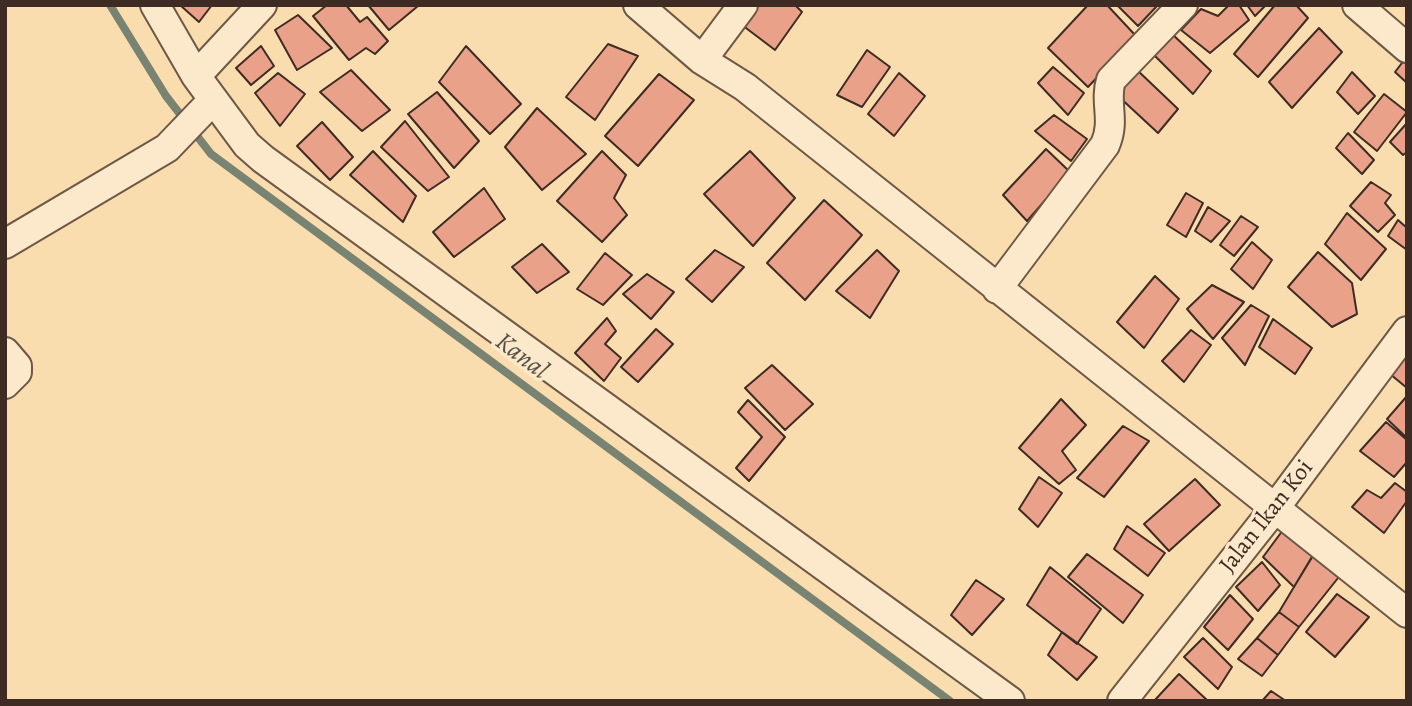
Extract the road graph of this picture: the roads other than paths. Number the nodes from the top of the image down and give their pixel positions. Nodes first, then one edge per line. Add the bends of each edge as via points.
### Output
1 (155, 5) edge
2 (262, 5) edge
3 (638, 5) edge
4 (743, 5) edge
5 (1183, 5) edge
6 (1357, 5) edge
7 (1407, 48) edge
8 (702, 60) junction
9 (196, 76) junction
10 (209, 104) junction
11 (5, 244) edge
12 (997, 289) junction
13 (1407, 331) edge
14 (5, 352) edge
15 (5, 384) edge
16 (1275, 508) junction
17 (1407, 613) edge
18 (1010, 701) edge
19 (1122, 701) edge

1 - 9 street
2 - 9 street
3 - 8 street
4 - 8 street
5 - 12 street via 1111,80 1112,122 1105,145
6 - 7 street
8 - 12 street via 745,87
9 - 10 street
10 - 11 street via 167,148
10 - 18 street via 263,159
12 - 16 street
13 - 16 street, Jalan Ikan Koi
14 - 15 street via 17,372
16 - 17 street
16 - 19 street, Jalan Ikan Koi

